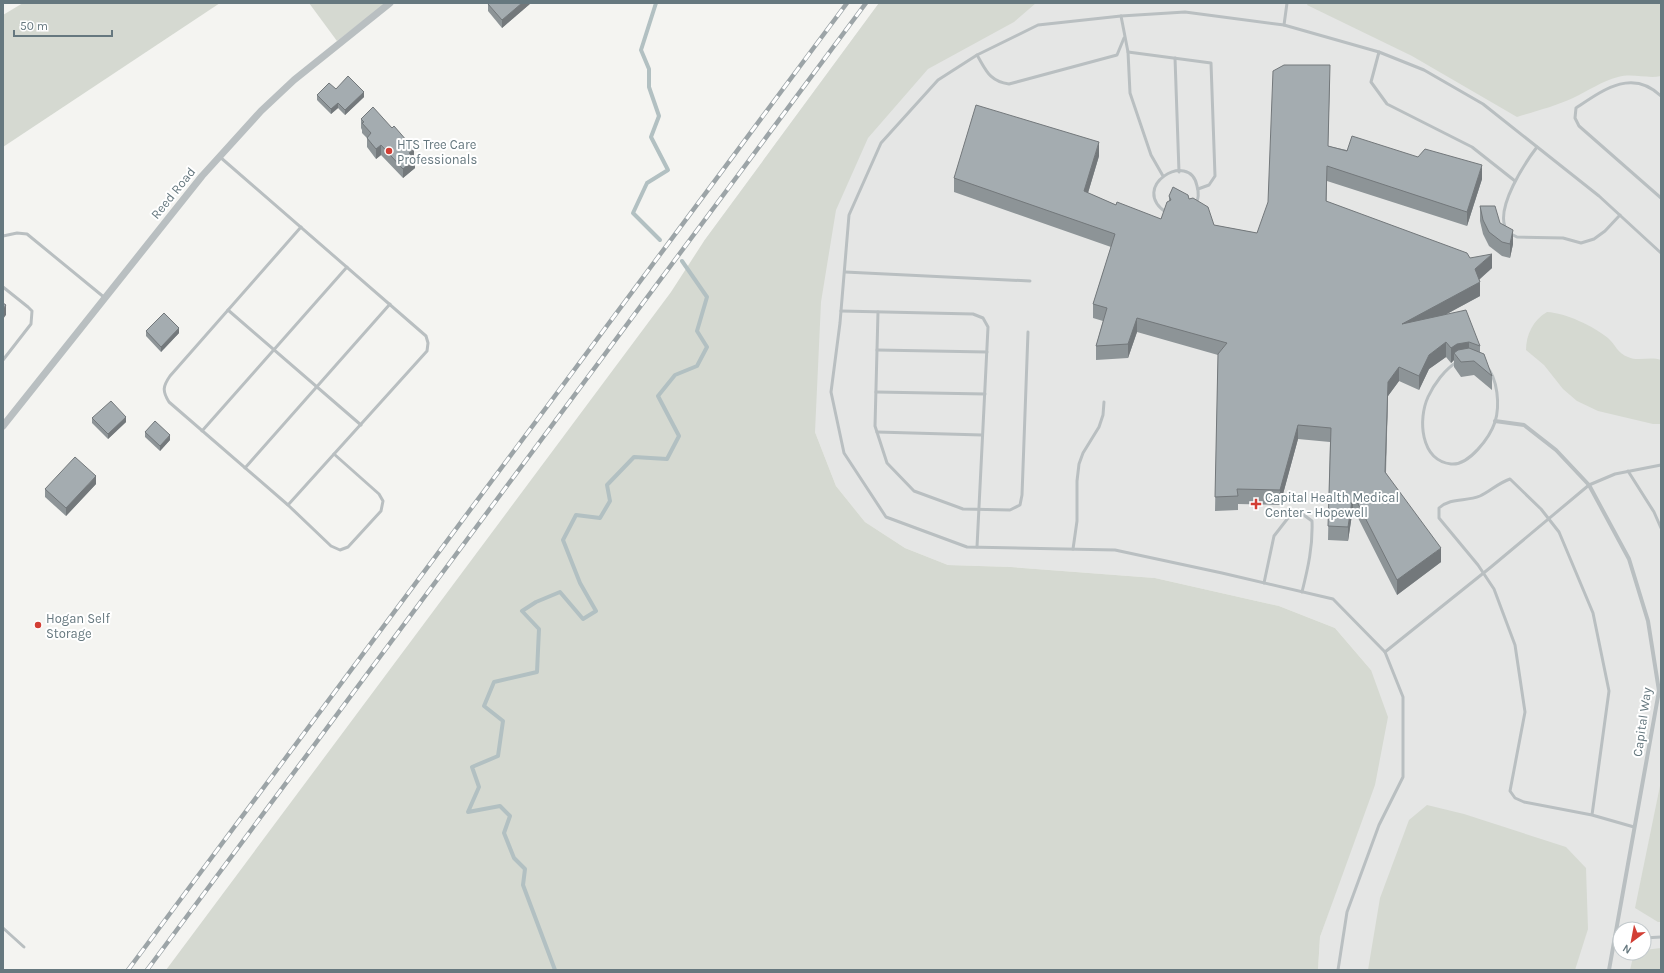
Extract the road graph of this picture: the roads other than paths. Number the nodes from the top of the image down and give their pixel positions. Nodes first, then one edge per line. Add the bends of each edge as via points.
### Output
1 (390, 3) edge
2 (1287, 3) edge
3 (1121, 16) junction
4 (1284, 26) junction
5 (1124, 38) junction
6 (1128, 52) junction
7 (1379, 52) junction
8 (976, 55) junction
9 (1175, 58) junction
10 (1661, 96) edge
11 (1537, 147) junction
12 (219, 156) junction
13 (1179, 172) junction
14 (1163, 176) junction
15 (1516, 181) junction
16 (1198, 189) junction
17 (1661, 198) edge
18 (1193, 209) edge
19 (1168, 213) edge
20 (1620, 215) junction
21 (301, 227) junction
22 (3, 236) edge
23 (1661, 253) edge
24 (347, 267) junction
25 (845, 272) junction
26 (1030, 281) dead end
27 (3, 287) edge
28 (105, 298) junction
29 (390, 304) junction
30 (228, 310) junction
31 (841, 311) junction
32 (878, 312) junction
33 (1028, 332) dead end
34 (274, 350) junction
35 (877, 350) junction
36 (987, 352) junction
37 (3, 360) edge
38 (317, 387) junction
39 (876, 392) junction
40 (984, 394) junction
41 (1104, 402) dead end
42 (1495, 421) junction
43 (361, 425) junction
44 (3, 426) edge
45 (202, 431) junction
46 (877, 432) junction
47 (982, 435) junction
48 (334, 454) junction
49 (1661, 465) edge
50 (245, 468) junction
51 (1628, 471) junction
52 (1589, 485) junction
53 (288, 505) junction
54 (978, 510) junction
55 (1550, 519) junction
56 (1661, 528) edge
57 (977, 547) junction
58 (1073, 549) junction
59 (1484, 573) junction
60 (1264, 583) junction
61 (1302, 592) junction
62 (1385, 652) junction
63 (1660, 691) edge
64 (1592, 815) junction
65 (1634, 827) junction
66 (1617, 921) edge
67 (3, 928) edge
68 (24, 947) dead end
69 (1612, 951) edge
70 (1338, 970) edge
71 (1609, 970) edge

1 - 12 street, Reed Road via 294,80
2 - 4 lane
3 - 4 lane via 1185,12
3 - 5 lane
3 - 8 lane via 1038,24
4 - 7 lane
5 - 6 lane
5 - 8 lane via 1117,55 1009,84 999,82 988,74
6 - 9 lane
6 - 14 lane via 1132,100 1152,155
7 - 11 lane via 1424,70 1483,104
7 - 15 lane via 1371,82 1387,104 1472,147
8 - 25 lane via 938,80 881,143 849,215
9 - 13 lane
9 - 16 lane via 1211,63 1215,176 1208,185
10 - 17 lane via 1651,86 1627,81 1600,91 1576,108 1575,118 1579,126
11 - 15 lane
11 - 20 lane
12 - 21 lane
12 - 28 street, Reed Road
13 - 14 lane via 1174,171
13 - 16 lane via 1192,176
14 - 19 lane via 1158,181 1154,195 1160,208
15 - 20 lane via 1504,208 1502,222 1506,231 1517,237 1563,238 1582,242 1594,239
16 - 18 lane via 1199,196
20 - 23 lane
21 - 24 lane
21 - 30 lane
22 - 28 lane via 27,234
24 - 29 lane
24 - 34 lane
25 - 26 lane
25 - 31 lane
27 - 37 lane via 32,311 30,324
28 - 44 street, Reed Road
29 - 38 lane
29 - 43 lane via 426,336 427,351
30 - 34 lane
30 - 45 lane via 164,385 164,394 169,402
31 - 32 lane
31 - 57 lane via 831,392 844,453 886,518 967,547
32 - 35 lane
32 - 36 lane via 973,314 983,318 988,326
33 - 54 lane via 1020,505 1010,510
34 - 38 lane
34 - 45 lane
35 - 36 lane
35 - 39 lane
36 - 40 lane
38 - 43 lane
38 - 50 lane
39 - 40 lane
39 - 46 lane
40 - 47 lane
41 - 58 lane via 1099,427 1079,464 1077,521
42 - 42 lane via 1497,402 1493,379 1485,366 1469,359 1458,362 1435,384 1426,402 1423,428 1429,451 1440,460 1452,464 1464,461 1477,452
42 - 52 street, Capital Way via 1524,425 1556,450
43 - 48 lane
45 - 50 lane
46 - 47 lane
46 - 54 lane via 887,463 914,491 963,509
47 - 54 lane
48 - 53 lane
48 - 53 lane via 379,494 383,501 381,511 348,547 340,550 331,546
49 - 51 lane
50 - 53 lane
51 - 52 lane
51 - 56 lane
52 - 55 lane
52 - 63 street, Capital Way via 1628,559 1648,621
54 - 57 lane
55 - 59 lane
55 - 59 lane via 1510,479 1498,483 1480,496 1446,502 1439,508 1439,518
55 - 64 lane via 1559,532 1593,614 1609,691
57 - 58 lane
58 - 60 lane via 1115,550
59 - 62 lane
59 - 64 lane via 1494,589 1515,645 1525,712 1510,791 1515,798 1524,802
60 - 61 lane
60 - 61 lane via 1274,536 1288,518 1301,513 1312,521 1313,536
61 - 62 lane via 1332,599
62 - 70 lane via 1403,697 1404,777 1379,825 1347,912
63 - 65 street, Capital Way
64 - 65 lane
65 - 66 street, Capital Way
67 - 68 lane
69 - 71 street, Capital Way

